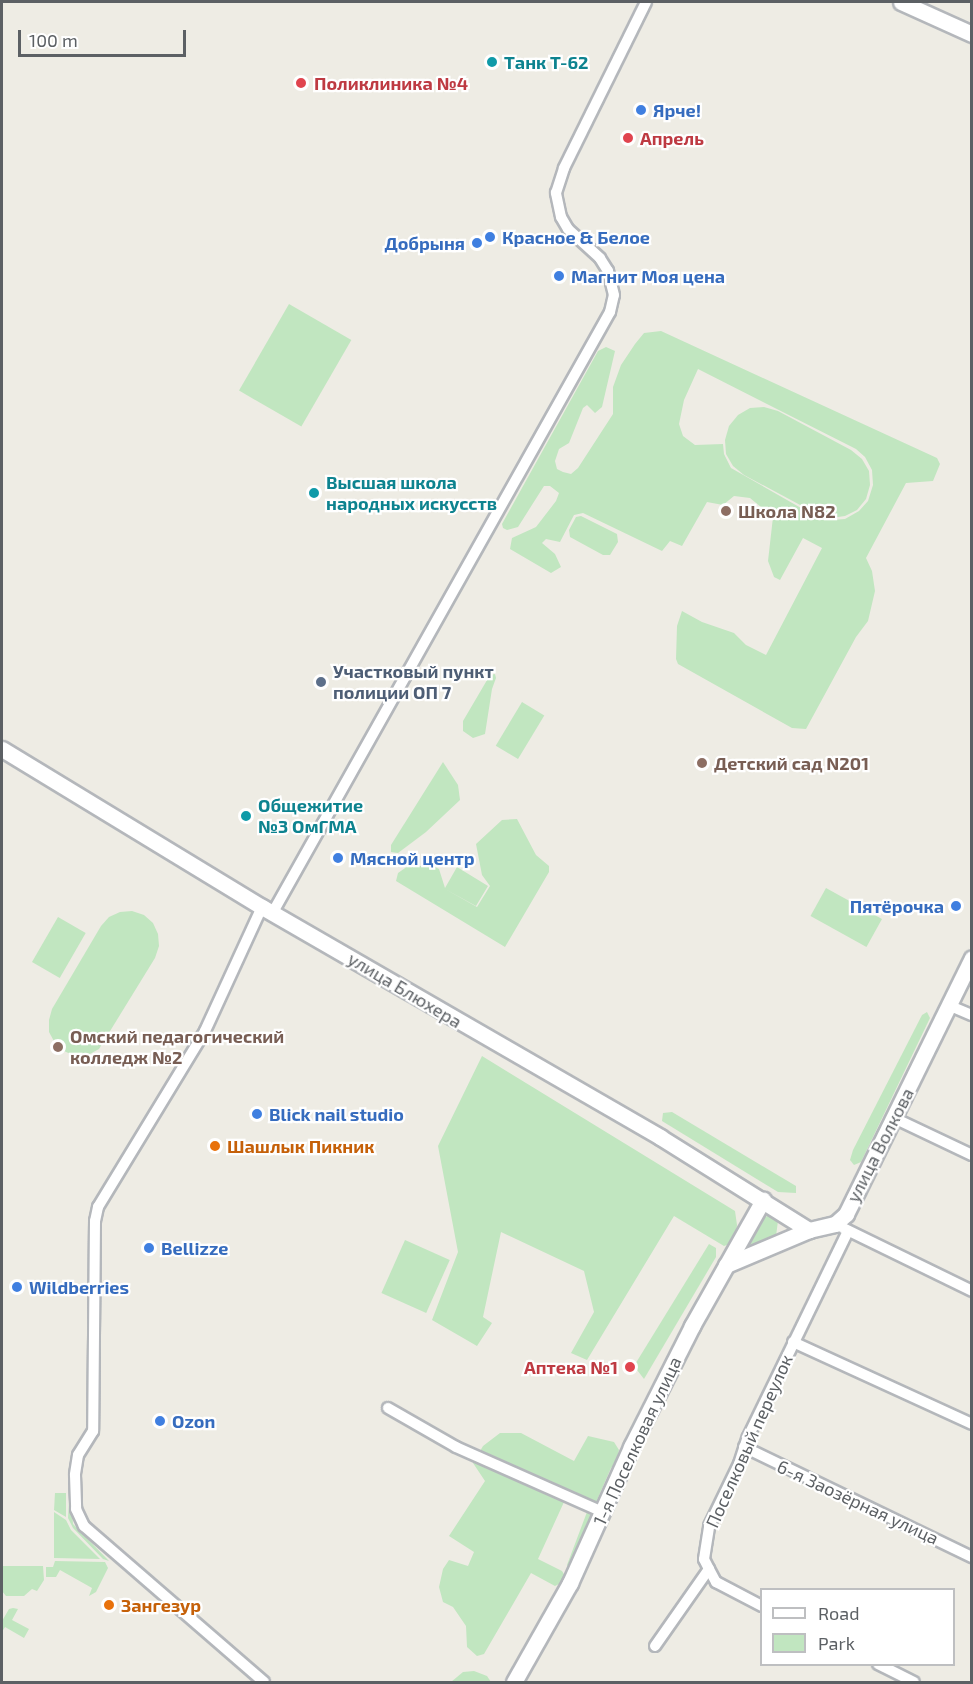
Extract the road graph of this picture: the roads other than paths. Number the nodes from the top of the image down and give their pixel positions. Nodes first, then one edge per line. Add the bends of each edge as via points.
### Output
1 (646, 2) edge
2 (901, 2) edge
3 (972, 34) edge
4 (2, 749) edge
5 (267, 910) junction
6 (972, 958) edge
7 (948, 1005) junction
8 (972, 1015) edge
9 (894, 1118) junction
10 (972, 1155) edge
11 (763, 1200) junction
12 (841, 1227) junction
13 (809, 1230) junction
14 (726, 1266) junction
15 (972, 1291) edge
16 (793, 1342) junction
17 (388, 1408) dead end
18 (972, 1424) edge
19 (744, 1447) junction
20 (603, 1512) junction
21 (972, 1557) edge
22 (709, 1569) junction
23 (760, 1605) edge
24 (655, 1646) dead end
25 (880, 1666) edge
26 (264, 1683) edge
27 (514, 1683) edge
28 (914, 1683) edge

1 - 5 street via 564,168 556,193 568,229 600,258 608,271 614,295 610,312
2 - 3 street
4 - 5 street, улица Блюхера
5 - 11 street, улица Блюхера
5 - 26 street via 205,1031 98,1207 93,1431 78,1455 75,1499 78,1517 102,1543
6 - 7 street, улица Волкова
7 - 8 street
7 - 9 street, улица Волкова
9 - 10 street
9 - 12 street, улица Волкова
11 - 13 street, улица Блюхера
11 - 14 street, 1-я Поселковая улица
12 - 13 street
12 - 15 street
12 - 16 street, Поселковый переулок
13 - 14 street
14 - 20 street, 1-я Поселковая улица via 631,1447
16 - 18 street
16 - 19 street, Поселковый переулок
17 - 20 street via 456,1447
19 - 21 street, 6-я Заозёрная улица
19 - 22 street, Поселковый переулок via 710,1526 704,1559
20 - 27 street, 1-я Поселковая улица via 555,1614
22 - 23 street via 716,1582
22 - 24 street
25 - 28 street

